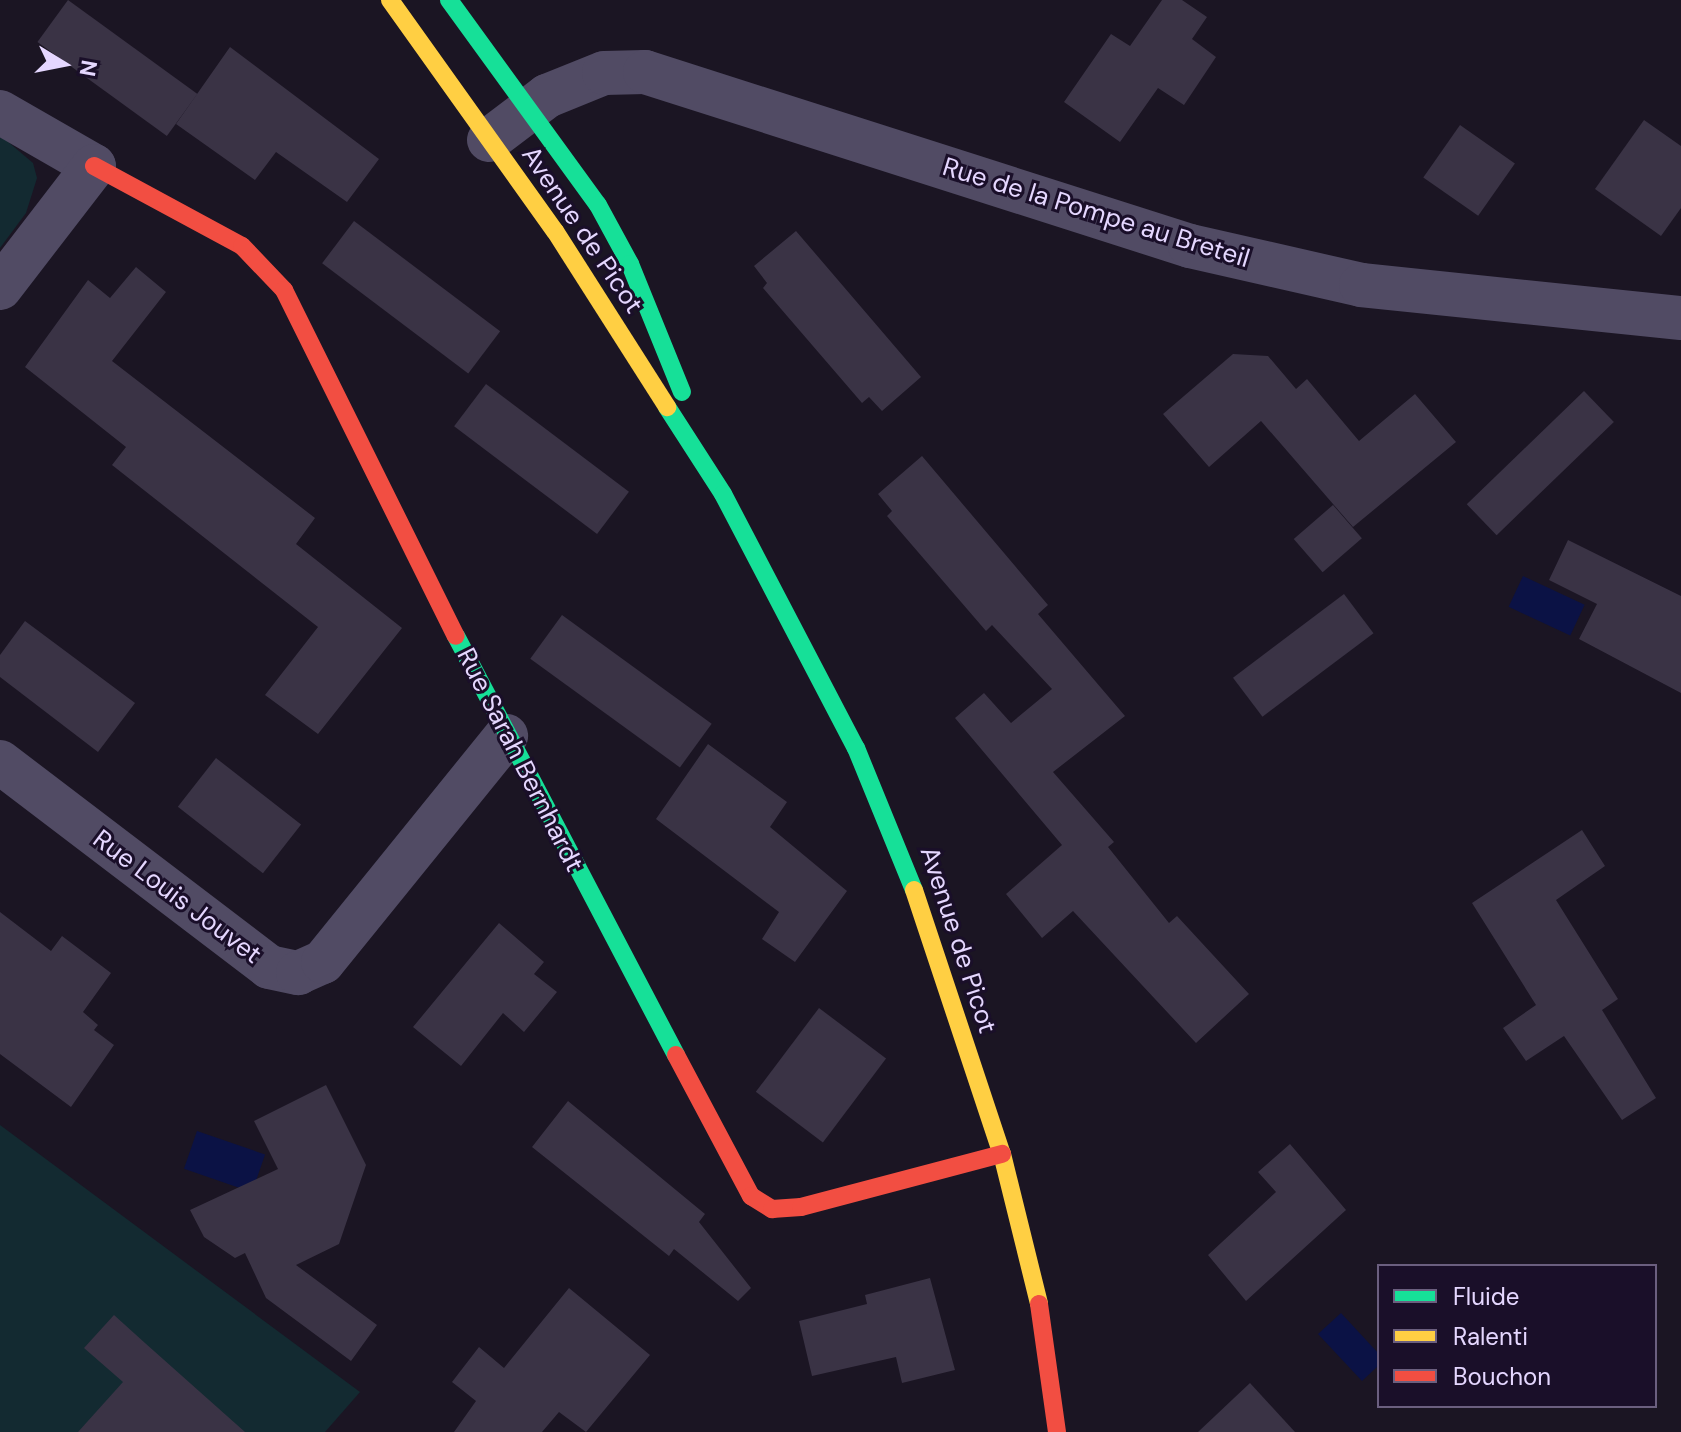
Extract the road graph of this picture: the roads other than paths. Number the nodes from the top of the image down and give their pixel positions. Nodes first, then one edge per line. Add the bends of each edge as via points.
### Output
1 (390, 0) edge
2 (449, 0) edge
3 (531, 109) junction
4 (0, 112) edge
5 (489, 140) junction
6 (94, 166) junction
7 (0, 288) edge
8 (1681, 318) edge
9 (723, 494) junction
10 (506, 736) junction
11 (0, 762) edge
12 (1002, 1154) junction
13 (1057, 1432) edge

1 - 5 street, Avenue de Picot
2 - 3 street, Avenue de Picot
3 - 5 street, Rue de la Pompe au Breteil
3 - 8 street, Rue de la Pompe au Breteil via 547,96 604,73 645,72 1190,246 1361,285
3 - 9 street, Avenue de Picot via 598,205 630,264
4 - 6 street, Rue Sarah Bernhardt
5 - 9 street, Avenue de Picot via 555,231
6 - 7 street
6 - 10 street, Rue Sarah Bernhardt via 242,246 284,290
9 - 12 street, Avenue de Picot via 898,841
10 - 11 street, Rue Louis Jouvet via 323,962 298,973 269,967
10 - 12 street, Rue Sarah Bernhardt via 751,1196 772,1209 801,1207
12 - 13 street, Avenue de Picot via 1033,1266

